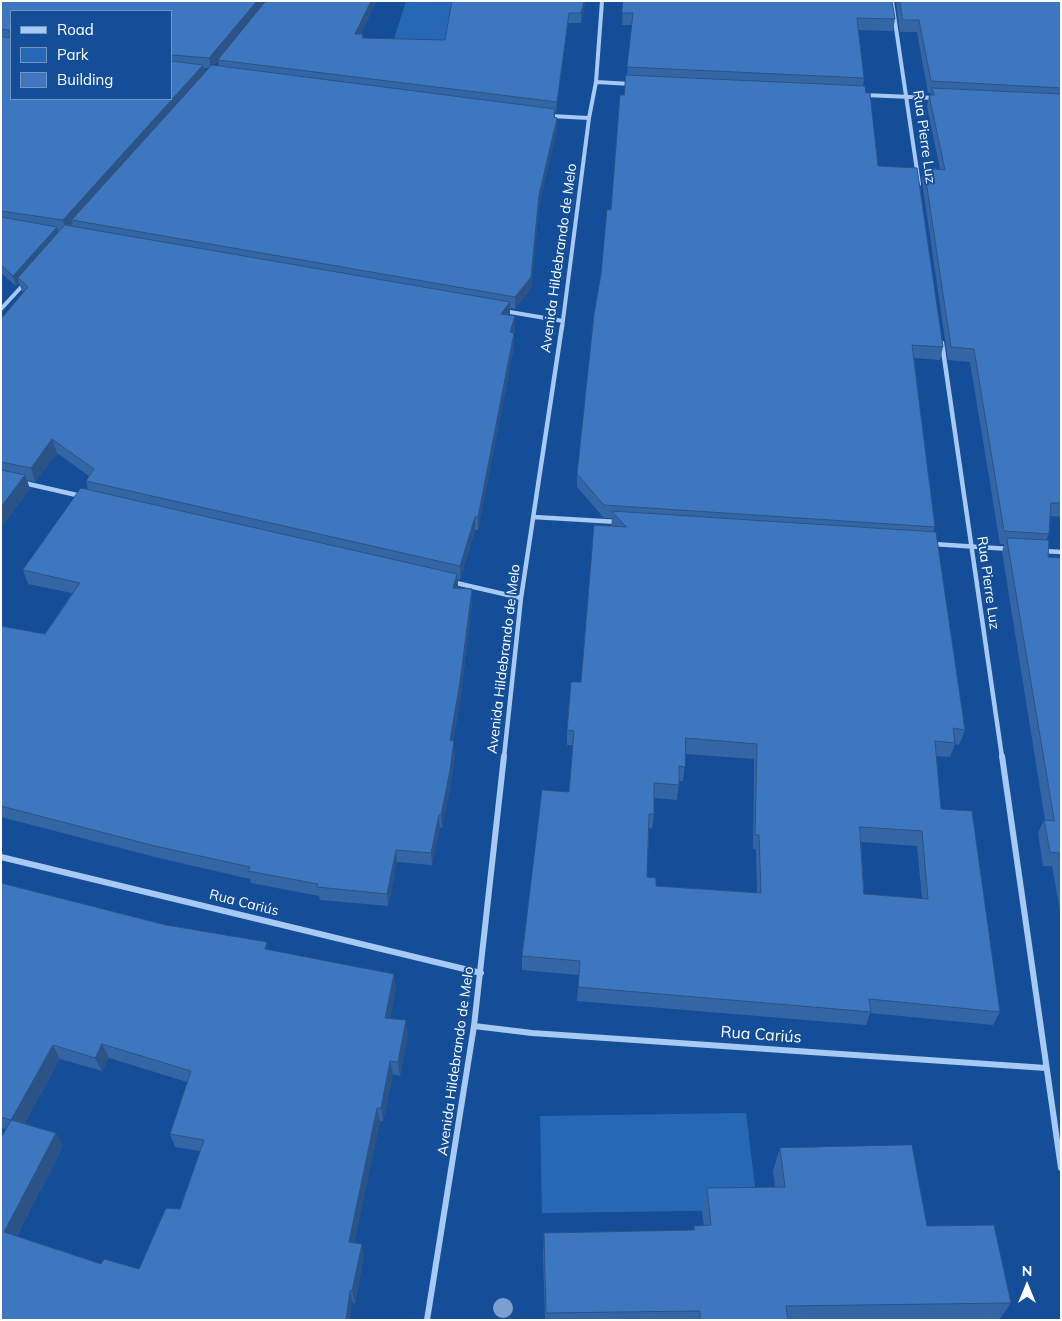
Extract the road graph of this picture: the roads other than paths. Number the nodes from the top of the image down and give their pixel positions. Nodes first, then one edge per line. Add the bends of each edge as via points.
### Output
1 (602, 1) edge
2 (892, 1) edge
3 (596, 82) junction
4 (635, 84) edge
5 (858, 94) edge
6 (906, 97) junction
7 (945, 98) edge
8 (545, 116) edge
9 (590, 118) junction
10 (920, 194) edge
11 (26, 282) edge
12 (1, 309) edge
13 (495, 309) edge
14 (563, 321) junction
15 (942, 341) edge
16 (20, 482) edge
17 (88, 498) edge
18 (534, 517) junction
19 (623, 523) edge
20 (922, 543) edge
21 (972, 546) junction
22 (1021, 550) edge
23 (1041, 551) edge
24 (1061, 552) edge
25 (444, 580) edge
26 (521, 598) junction
27 (1, 857) edge
28 (481, 973) junction
29 (474, 1026) junction
30 (1046, 1068) junction
31 (1061, 1168) edge
32 (427, 1320) edge

1 - 3 street, Avenida Hildebrando de Melo
2 - 6 street, Rua Pierre Luz
3 - 4 street
3 - 9 street, Avenida Hildebrando de Melo
5 - 6 street
6 - 7 street
6 - 10 street, Rua Pierre Luz
8 - 9 street
9 - 14 street, Avenida Hildebrando de Melo
11 - 12 street
13 - 14 street
14 - 18 street, Avenida Hildebrando de Melo
15 - 21 street, Rua Pierre Luz
16 - 17 street
18 - 19 street
18 - 26 street, Avenida Hildebrando de Melo
20 - 21 street
21 - 22 street
21 - 30 street, Rua Pierre Luz
23 - 24 street
25 - 26 street
26 - 28 street, Avenida Hildebrando de Melo
27 - 28 street, Rua Cariús
28 - 29 street, Avenida Hildebrando de Melo
29 - 30 street, Rua Cariús via 542,1034
29 - 32 street, Avenida Hildebrando de Melo
30 - 31 street, Rua Pierre Luz

